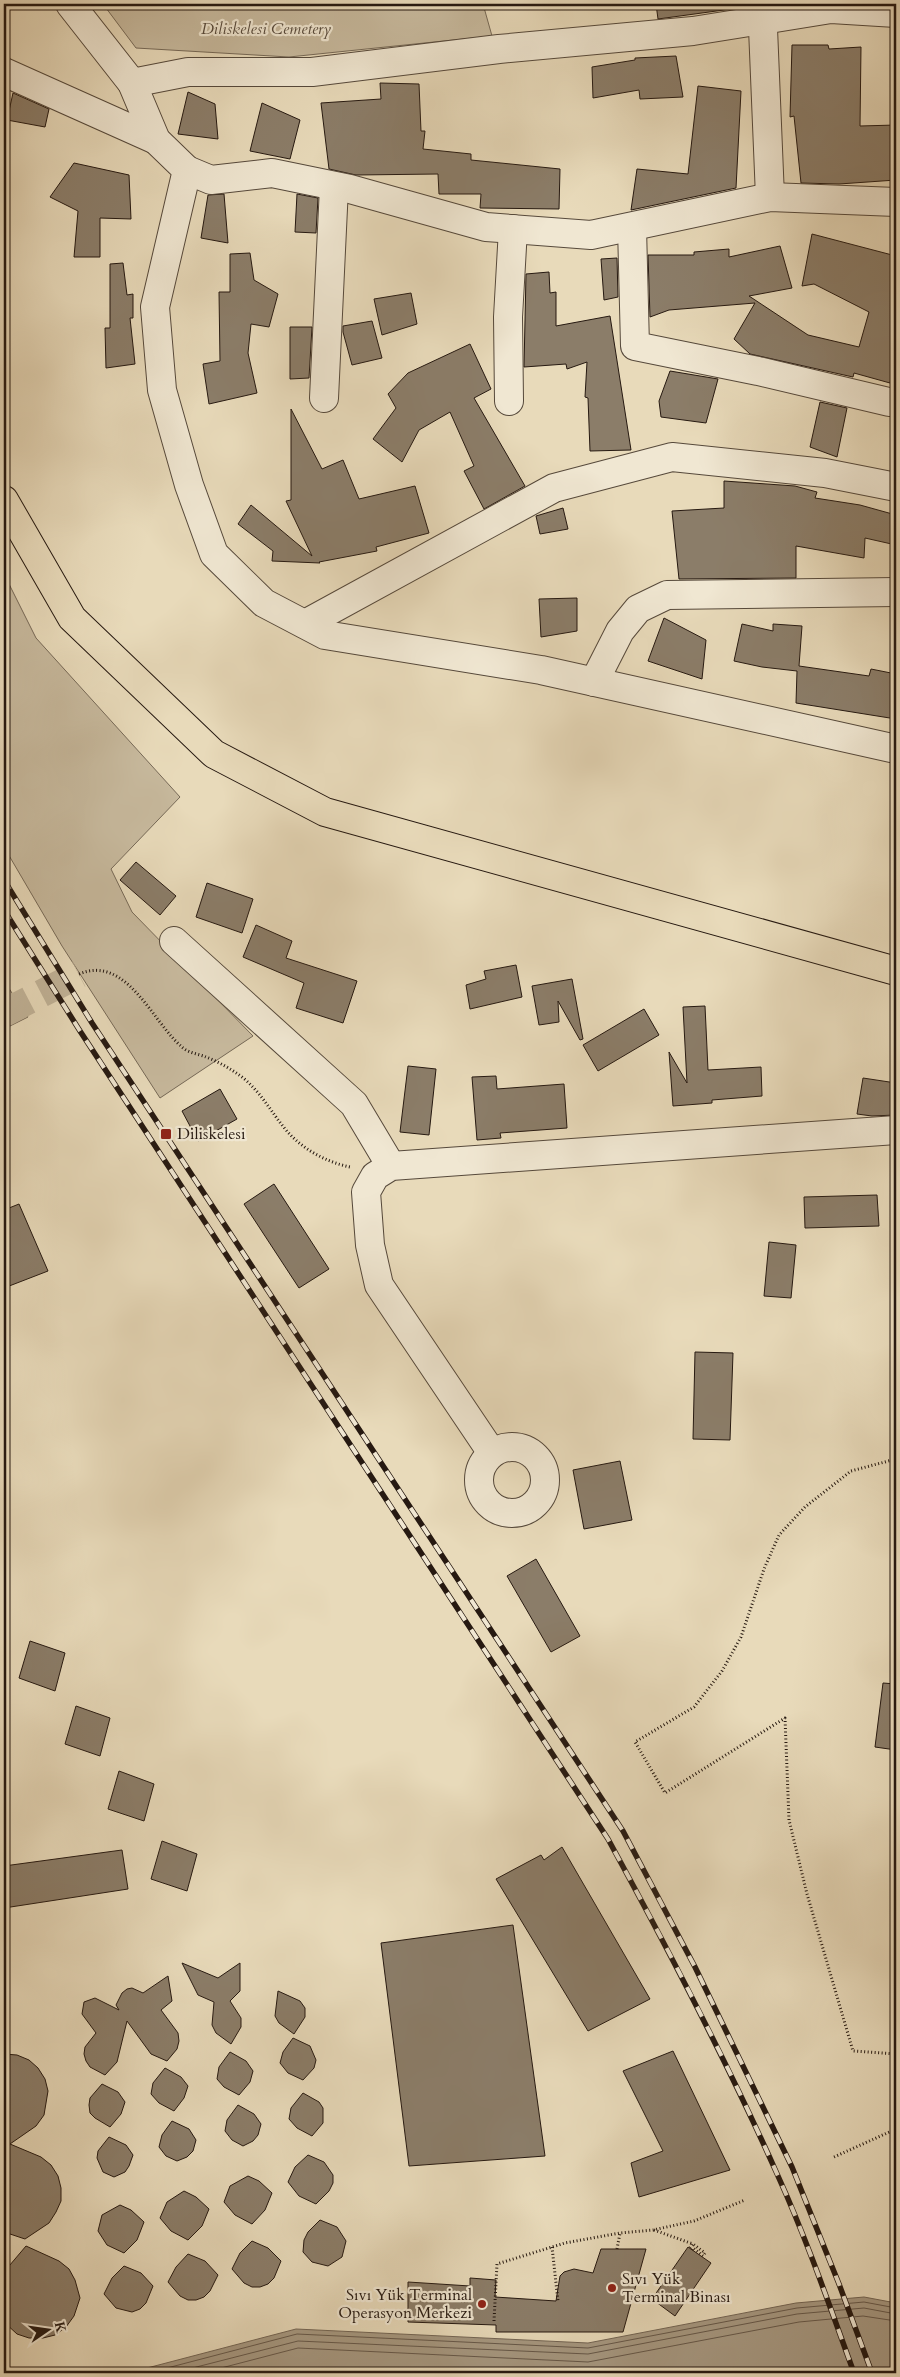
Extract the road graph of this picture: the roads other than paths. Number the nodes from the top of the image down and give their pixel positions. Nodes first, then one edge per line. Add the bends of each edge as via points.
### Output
1 (70, 4) edge
2 (762, 11) edge
3 (896, 13) edge
4 (4, 72) edge
5 (132, 83) junction
6 (156, 140) junction
7 (187, 170) junction
8 (334, 187) junction
9 (770, 197) junction
10 (896, 202) edge
11 (632, 227) junction
12 (514, 229) junction
13 (324, 398) dead end
14 (509, 401) dead end
15 (896, 402) edge
16 (896, 487) edge
17 (4, 500) edge
18 (896, 592) edge
19 (305, 624) junction
20 (594, 682) junction
21 (896, 749) edge
22 (174, 941) dead end
23 (896, 971) edge
24 (896, 1130) edge
25 (390, 1166) junction
26 (492, 1453) dead end

1 - 5 street
2 - 3 street via 831,9
2 - 5 street via 693,31 499,49 312,72 188,72
2 - 9 street
4 - 6 street
5 - 6 street
6 - 7 street
7 - 8 street via 211,180 272,173
7 - 19 street via 155,307 162,390 189,484 214,554 264,603
8 - 12 street via 486,227
8 - 13 street
9 - 10 street
9 - 11 street
11 - 12 street via 591,236
11 - 15 street via 635,346
12 - 14 street via 508,317
16 - 19 street via 825,473 672,457 554,488
17 - 23 main road via 72,618 214,754 239,768 325,812
18 - 20 street via 667,595 638,608 620,631
19 - 20 street via 325,635 541,670
20 - 21 street
22 - 25 street via 354,1104
24 - 25 street
25 - 26 street via 375,1176 366,1192 370,1245 379,1285

